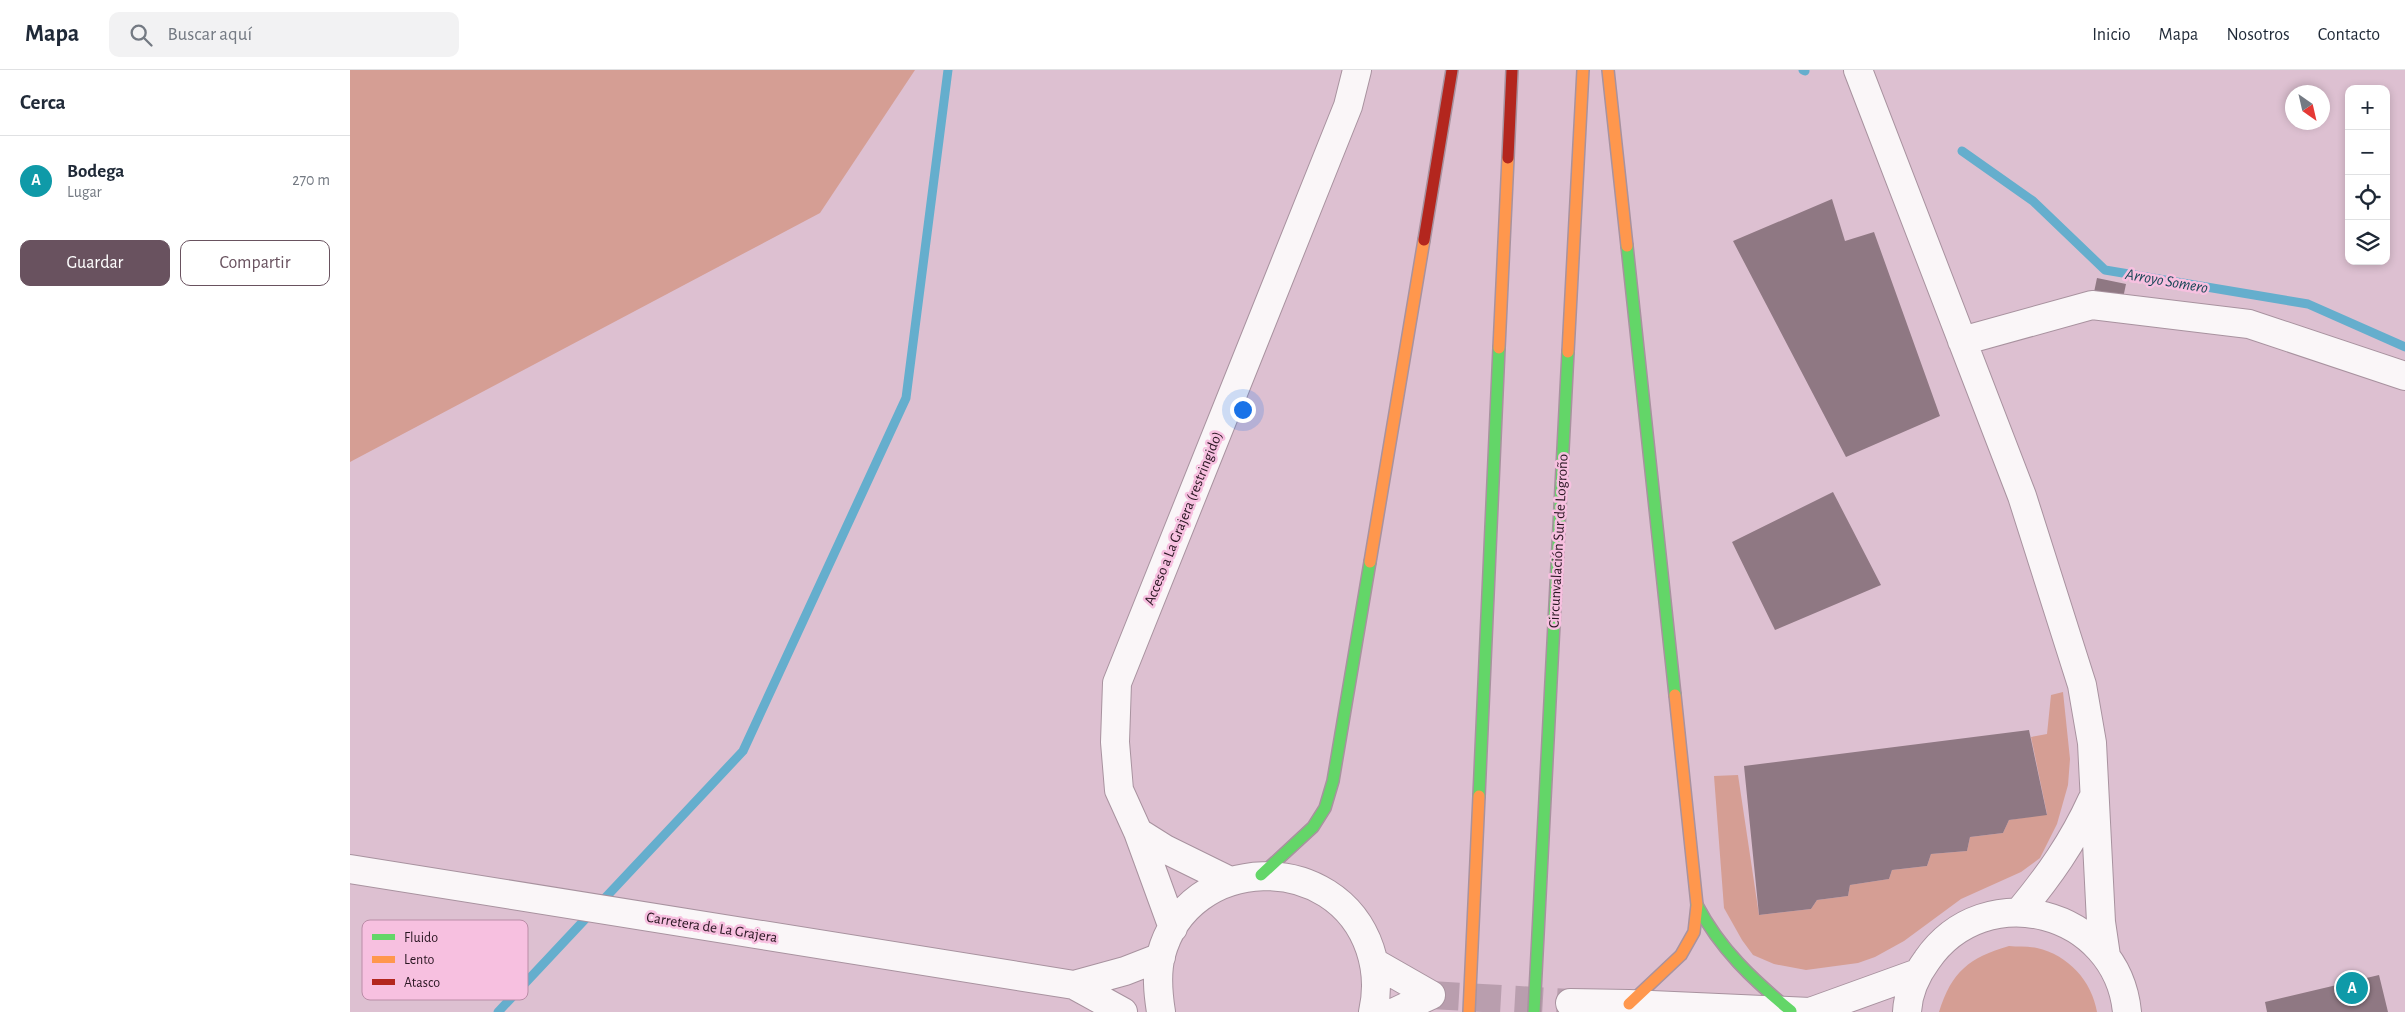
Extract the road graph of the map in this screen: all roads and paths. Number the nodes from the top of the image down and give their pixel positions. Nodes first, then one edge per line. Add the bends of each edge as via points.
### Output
1 (1357, 70) edge
2 (1452, 70) edge
3 (1512, 70) edge
4 (1583, 70) edge
5 (1608, 70) edge
6 (1858, 70) edge
7 (1962, 341) junction
8 (2405, 376) edge
9 (2094, 794) junction
10 (1138, 832) junction
11 (350, 869) edge
12 (1261, 875) junction
13 (1230, 881) junction
14 (1697, 905) junction
15 (2018, 912) junction
16 (1173, 928) junction
17 (2106, 956) junction
18 (1161, 957) junction
19 (1375, 964) junction
20 (1918, 973) junction
21 (1074, 985) junction
22 (1570, 1003) tunnel mouth
23 (1629, 1004) junction
24 (1123, 1012) edge
25 (1161, 1012) edge
26 (1372, 1012) edge
27 (1395, 1012) edge
28 (1469, 1012) edge
29 (1534, 1012) edge
30 (1804, 1012) edge
31 (1907, 1012) edge
32 (2128, 1012) edge

1 - 10 street, Acceso a La Grajera (restringido) via 1348,106 1117,683 1115,742 1119,790
2 - 12 highway via 1333,781 1325,808 1313,827
3 - 28 highway
4 - 29 highway, Circunvalación Sur de Logroño
5 - 14 highway
6 - 7 street
7 - 8 street via 2092,305 2249,324
7 - 9 street via 2022,496 2082,685 2092,743
9 - 15 street via 2079,830 2060,861
9 - 17 street
10 - 13 street
10 - 16 street, Acceso a La Grajera (restringido)
11 - 21 street, Carretera de La Grajera
12 - 13 street
12 - 19 street via 1292,877 1322,889 1347,908 1365,934
13 - 16 street via 1208,892 1188,908
14 - 23 highway via 1694,932 1681,955
14 - 30 highway via 1707,927 1729,956 1756,983
15 - 17 street via 2044,915 2068,924 2089,938
15 - 20 street via 1988,915 1960,928 1936,947
16 - 18 street
17 - 32 street via 2121,982
18 - 21 street, Carretera de La Grajera
18 - 25 street via 1157,984
19 - 26 street via 1377,996
19 - 27 street via 1430,995
20 - 30 street
20 - 31 street
21 - 24 street, Carretera de La Grajera
22 - 23 street
23 - 30 street

